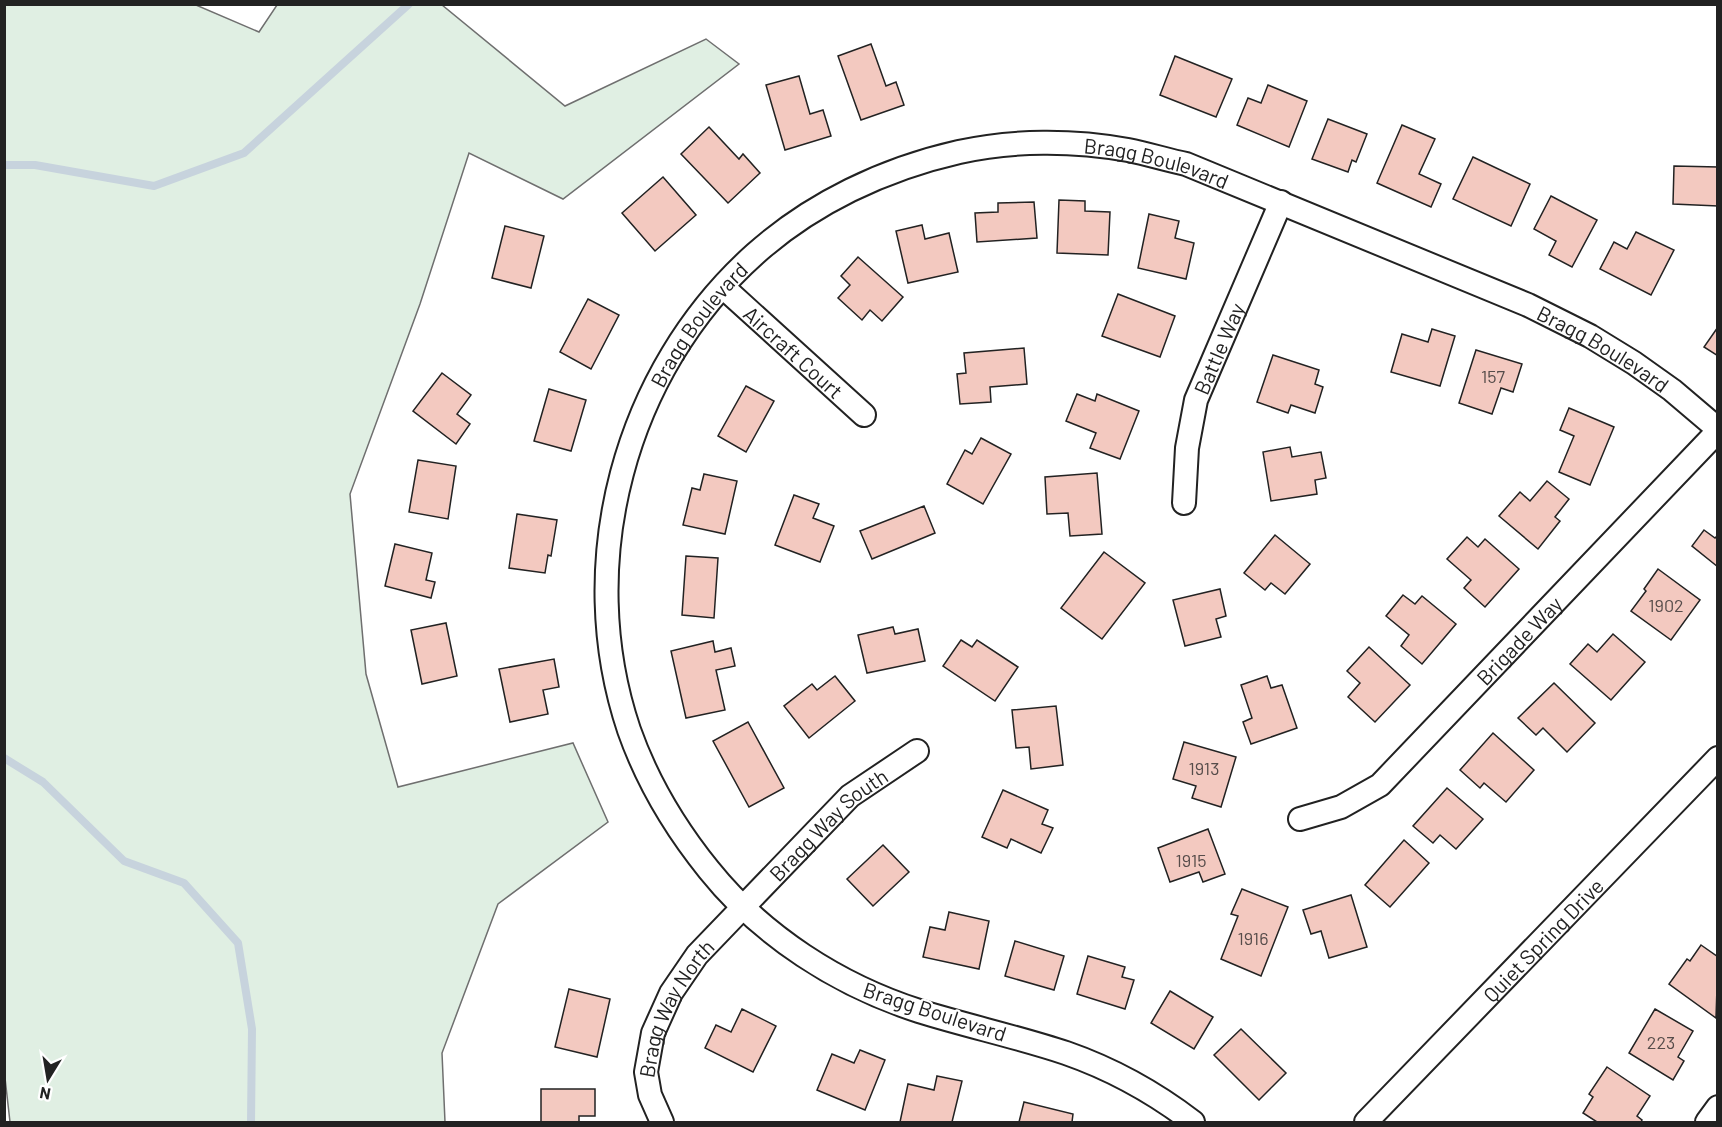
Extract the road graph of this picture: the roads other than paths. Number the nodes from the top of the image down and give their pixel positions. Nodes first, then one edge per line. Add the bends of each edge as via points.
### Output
1 (1281, 202) junction
2 (723, 287) junction
3 (864, 415) dead end
4 (1718, 430) edge
5 (1184, 503) dead end
6 (917, 751) dead end
7 (1718, 758) edge
8 (1300, 819) dead end
9 (744, 907) junction
10 (1718, 1107) edge
11 (662, 1122) edge
12 (1193, 1122) edge
13 (1366, 1122) edge
14 (1707, 1122) edge

1 - 2 street, Bragg Boulevard via 1186,164 1127,150 1067,143 961,151 868,181 832,200 755,255
1 - 4 street, Bragg Boulevard via 1528,305 1590,336 1672,390
1 - 5 street, Battle Way via 1196,400 1187,448
2 - 3 street, Aircraft Court
2 - 9 street, Bragg Boulevard via 697,316 665,366 622,468 606,559 607,607 620,696 644,768 683,836
4 - 8 street, Brigade Way via 1380,785 1341,807
6 - 9 street, Bragg Way South via 850,796
7 - 13 street, Quiet Spring Drive
9 - 11 street, Bragg Way North via 697,955 671,993 654,1033 646,1072 650,1095
9 - 12 street, Bragg Boulevard via 805,957 856,986 917,1010 1069,1054 1123,1077
10 - 14 street

